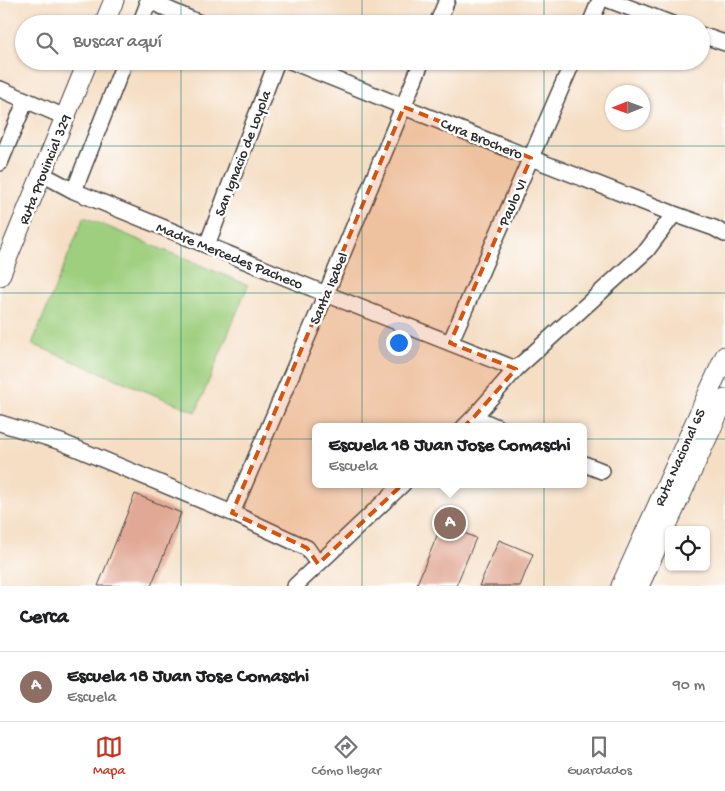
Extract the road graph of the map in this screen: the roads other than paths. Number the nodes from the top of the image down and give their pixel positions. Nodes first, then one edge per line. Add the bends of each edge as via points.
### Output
1 (114, 0) edge
2 (447, 0) edge
3 (600, 0) edge
4 (609, 0) edge
5 (148, 1) edge
6 (108, 15) edge
7 (143, 15) edge
8 (181, 15) edge
9 (441, 15) edge
10 (594, 15) edge
11 (648, 15) edge
12 (710, 37) edge
13 (725, 43) edge
14 (84, 70) edge
15 (121, 70) edge
16 (274, 70) edge
17 (312, 70) edge
18 (418, 70) edge
19 (569, 70) edge
20 (0, 89) edge
21 (26, 100) junction
22 (404, 107) junction
23 (64, 117) junction
24 (531, 158) junction
25 (0, 162) edge
26 (42, 174) junction
27 (74, 191) junction
28 (674, 214) junction
29 (725, 234) edge
30 (207, 245) junction
31 (0, 276) edge
32 (326, 294) junction
33 (450, 343) junction
34 (725, 356) edge
35 (516, 369) junction
36 (725, 399) edge
37 (469, 422) edge
38 (0, 423) edge
39 (587, 465) edge
40 (602, 472) dead end
41 (399, 488) edge
42 (232, 513) junction
43 (318, 564) junction
44 (295, 586) edge
45 (621, 586) edge
46 (639, 586) edge

1 - 6 main road
2 - 9 street
3 - 10 street
4 - 11 street
5 - 7 street
5 - 8 street
12 - 13 street
14 - 23 main road, Ruta Provincial 329
15 - 27 street
16 - 30 street, San Ignacio de Loyola
17 - 22 street, Cura Brochero
18 - 22 street, Santa Isabel
19 - 24 street, Paulo VI
20 - 21 street
21 - 23 street
21 - 25 street
22 - 24 street, Cura Brochero
22 - 32 street, Santa Isabel
23 - 26 main road, Ruta Provincial 329
24 - 28 street, Cura Brochero
24 - 33 street, Paulo VI
26 - 27 street, Madre Mercedes Pacheco
26 - 31 main road, Ruta Provincial 329
27 - 30 street, Madre Mercedes Pacheco
28 - 29 street, Cura Brochero
28 - 35 street via 647,250
30 - 32 street, Madre Mercedes Pacheco
32 - 33 street, Madre Mercedes Pacheco
32 - 42 street, Santa Isabel
33 - 35 street, Madre Mercedes Pacheco
34 - 45 main road, Ruta Nacional 65
35 - 37 street
36 - 46 main road, Ruta Nacional 65
38 - 42 street via 61,442
39 - 40 street
41 - 43 street
42 - 43 street via 307,548
43 - 44 street

